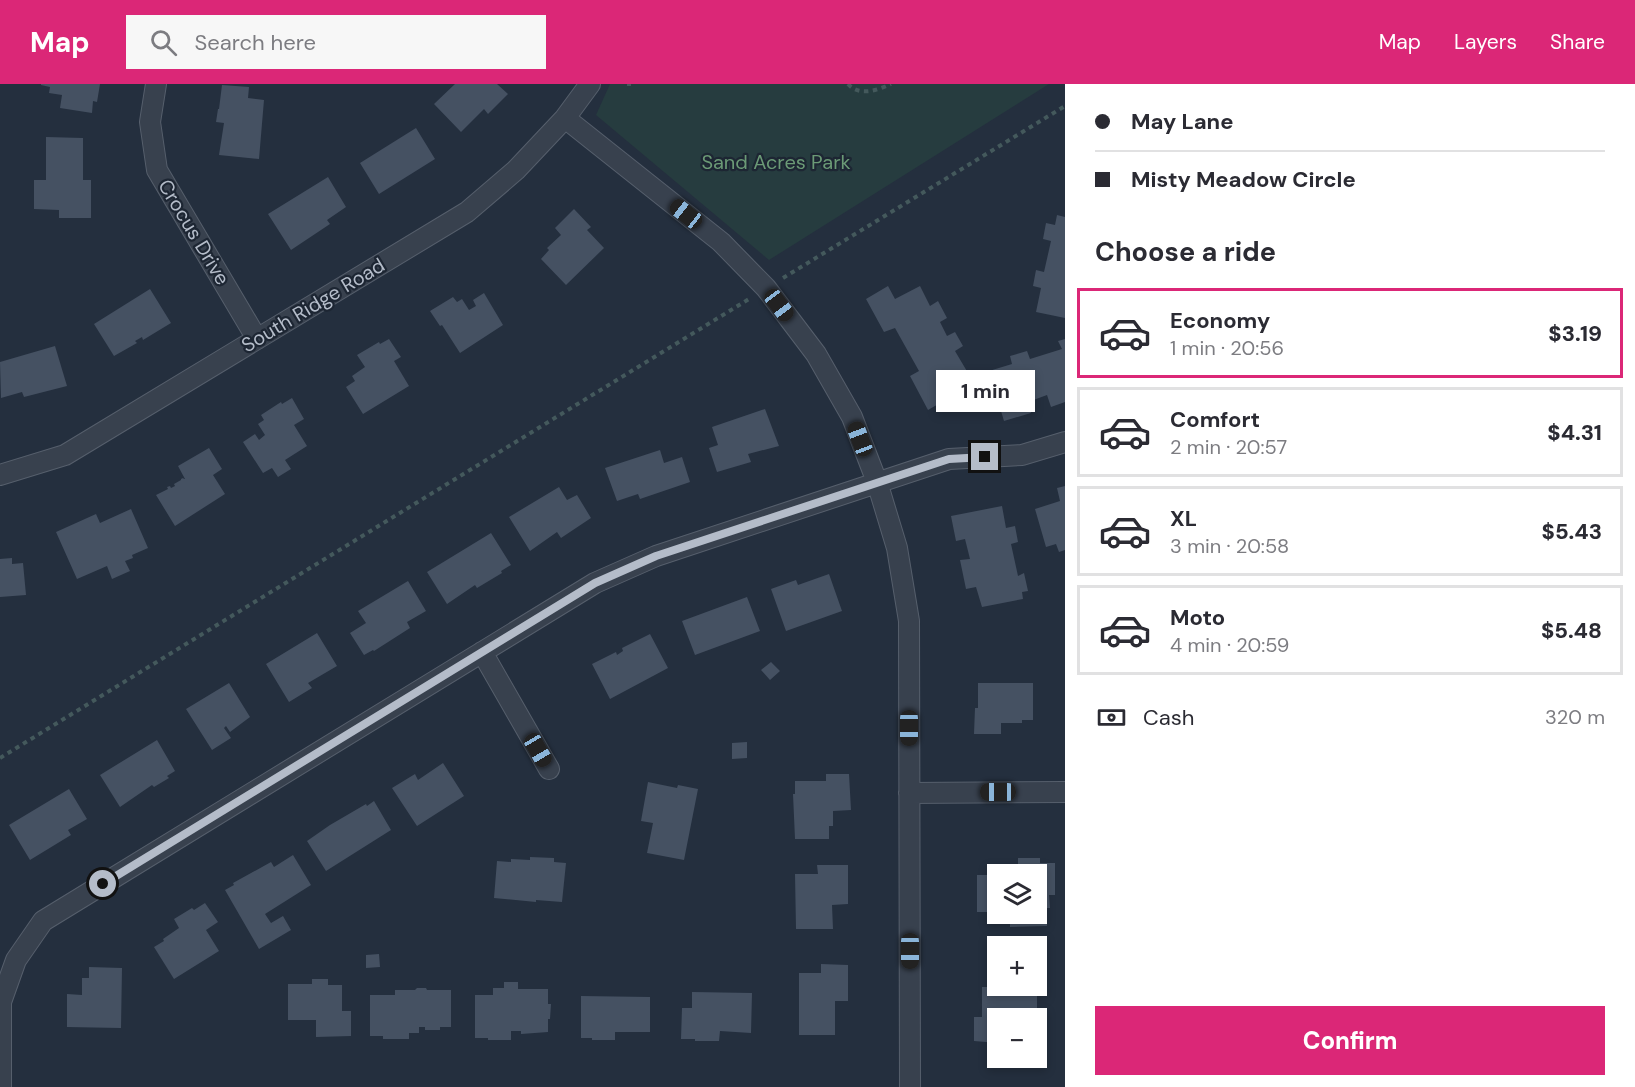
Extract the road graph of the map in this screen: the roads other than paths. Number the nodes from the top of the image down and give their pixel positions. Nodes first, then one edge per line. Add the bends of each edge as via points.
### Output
1 (156, 84) edge
2 (590, 84) edge
3 (565, 118) junction
4 (257, 339) junction
5 (1065, 442) edge
6 (0, 475) edge
7 (877, 482) junction
8 (482, 652) junction
9 (549, 769) dead end
10 (1065, 792) edge
11 (909, 793) junction
12 (1, 1087) edge
13 (910, 1087) edge

1 - 4 street, Crocus Drive via 150,122 157,170
2 - 3 street, South Ridge Road
3 - 4 street, South Ridge Road via 516,170 467,212
3 - 7 street via 721,242 766,288 816,354 852,417
4 - 6 street, South Ridge Road via 65,456
5 - 7 street via 1022,456 949,459
7 - 8 street via 656,556 595,583
7 - 11 street via 897,548 909,621
8 - 9 street
8 - 12 street via 43,921 16,960 1,1002
10 - 11 street
11 - 13 street

